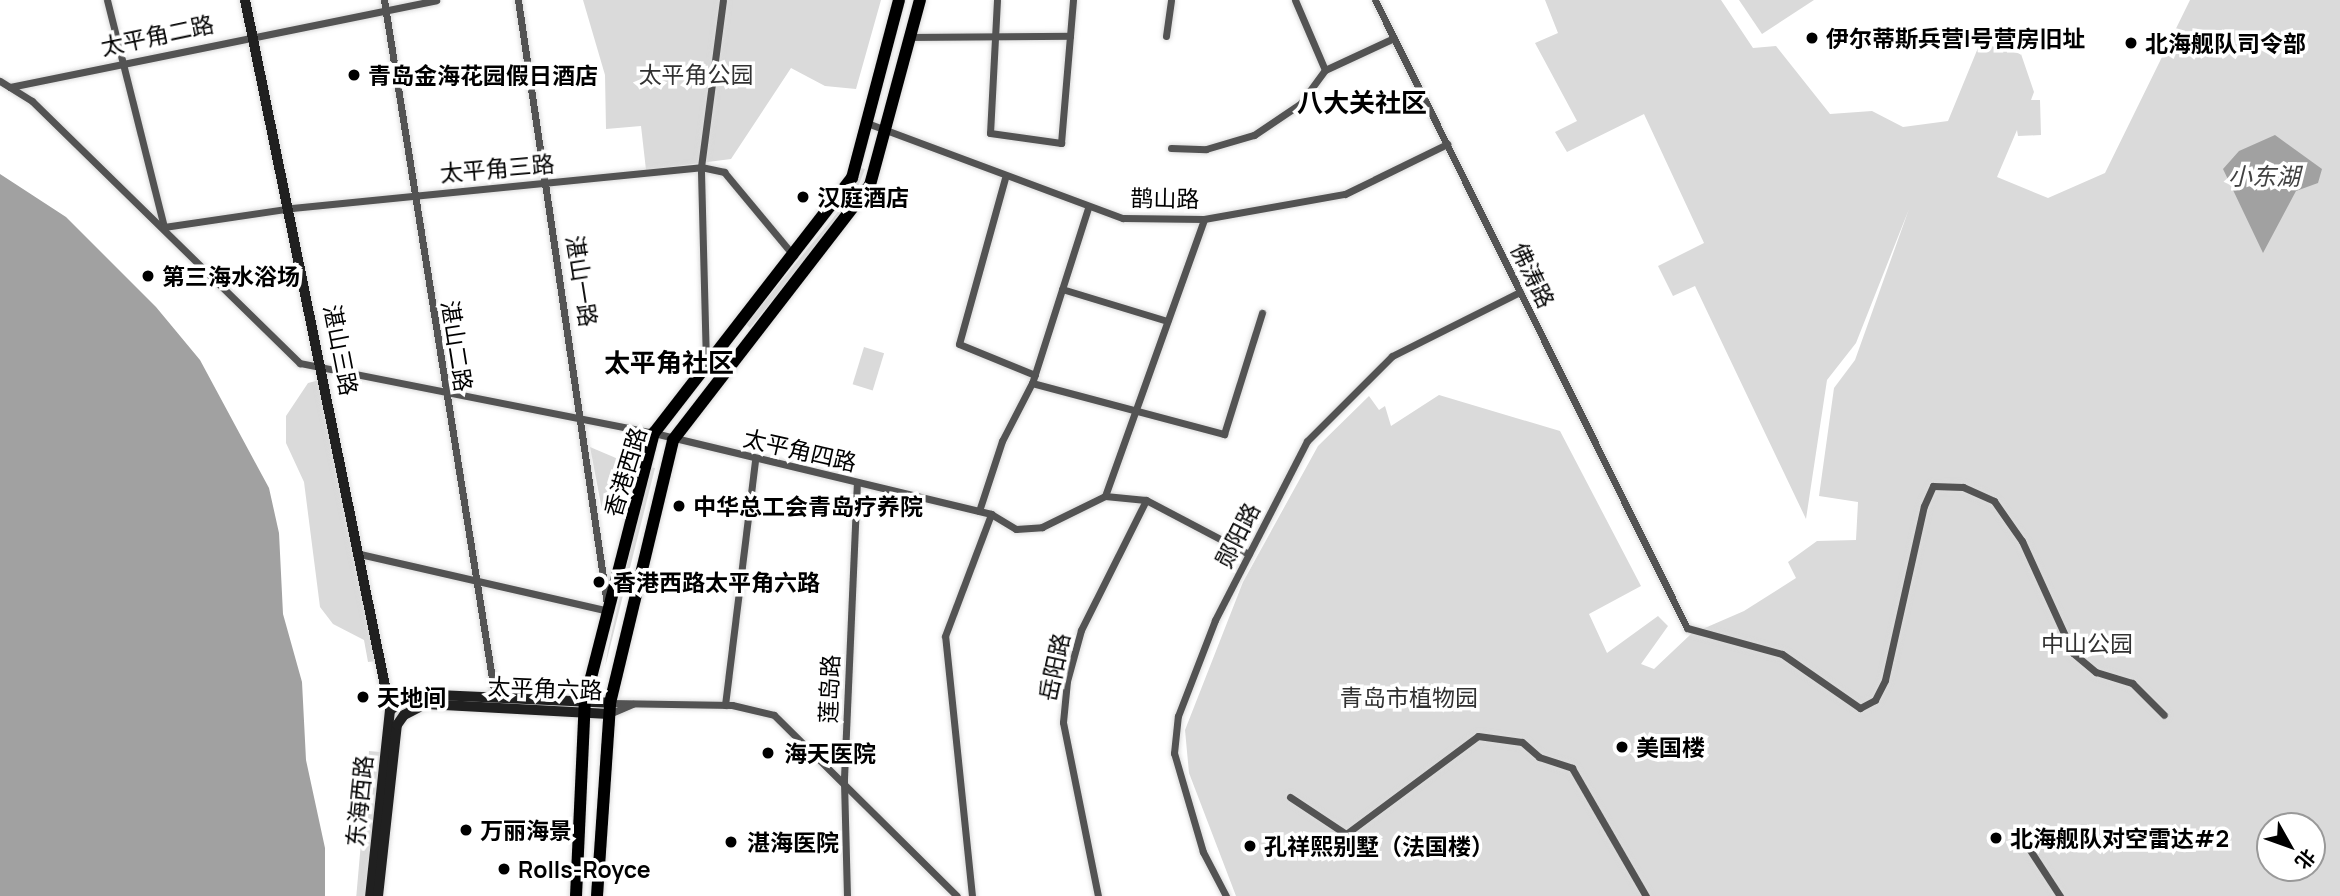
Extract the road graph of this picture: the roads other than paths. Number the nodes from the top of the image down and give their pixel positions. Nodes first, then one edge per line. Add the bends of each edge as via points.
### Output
1 (107, 0) edge
2 (245, 0) edge
3 (384, 0) edge
4 (436, 0) edge
5 (518, 0) edge
6 (723, 0) edge
7 (899, 0) edge
8 (920, 0) edge
9 (997, 0) edge
10 (1073, 0) edge
11 (1171, 0) edge
12 (1295, 0) edge
13 (1376, 0) edge
14 (385, 10) junction
15 (254, 36) junction
16 (1070, 36) junction
17 (1166, 36) dead end
18 (910, 37) junction
19 (1394, 37) junction
20 (993, 38) junction
21 (122, 61) junction
22 (1325, 71) junction
23 (0, 81) edge
24 (10, 87) junction
25 (867, 124) junction
26 (886, 129) junction
27 (1447, 144) junction
28 (1171, 148) dead end
29 (701, 167) junction
30 (1004, 178) junction
31 (547, 184) junction
32 (414, 195) junction
33 (292, 208) junction
34 (1088, 208) junction
35 (1204, 219) junction
36 (164, 227) junction
37 (794, 256) junction
38 (1062, 289) junction
39 (1520, 292) junction
40 (1262, 313) dead end
41 (1167, 321) junction
42 (706, 367) junction
43 (324, 370) junction
44 (1033, 379) junction
45 (445, 396) junction
46 (1135, 411) junction
47 (584, 419) junction
48 (654, 433) junction
49 (673, 440) junction
50 (755, 459) junction
51 (857, 483) junction
52 (1105, 496) junction
53 (1146, 500) junction
54 (979, 511) junction
55 (991, 514) junction
56 (359, 554) junction
57 (1249, 554) junction
58 (477, 580) junction
59 (608, 611) junction
60 (495, 697) junction
61 (725, 705) junction
62 (584, 706) junction
63 (609, 708) junction
64 (390, 710) junction
65 (2164, 715) dead end
66 (397, 725) joint
67 (844, 778) junction
68 (1290, 797) dead end
69 (2028, 847) dead end
70 (370, 896) edge
71 (378, 896) edge
72 (576, 896) edge
73 (597, 896) edge
74 (847, 896) edge
75 (957, 896) edge
76 (972, 896) edge
77 (1098, 896) edge
78 (1226, 896) edge
79 (1646, 896) edge
80 (2060, 896) edge

1 - 21 street
2 - 15 main road, 湛山三路
3 - 14 street, 湛山二路
4 - 14 street, 太平角二路
5 - 31 street, 湛山一路
6 - 29 street
7 - 25 main road, 香港西路
8 - 18 main road, 香港西路
9 - 20 street
10 - 16 street
11 - 17 street
12 - 22 street
13 - 19 street, 佛涛路
14 - 15 street, 太平角二路
14 - 32 street, 湛山二路
15 - 21 street, 太平角二路
15 - 33 main road, 湛山三路
16 - 20 street
16 - 20 street via 1061,143 990,133
18 - 20 street
18 - 26 main road, 香港西路
19 - 22 street
19 - 27 street, 佛涛路
21 - 24 street, 太平角二路
21 - 36 street
22 - 28 street via 1300,104 1254,135 1206,149
23 - 24 street, 太平角四路
24 - 36 street, 太平角四路
25 - 26 street, 鹊山路
25 - 37 main road, 香港西路 via 852,178
26 - 30 street, 鹊山路
26 - 49 main road, 香港西路 via 870,185 858,204
27 - 35 street, 鹊山路 via 1345,194
27 - 39 street, 佛涛路
29 - 31 street, 太平角三路
29 - 37 street via 724,172
29 - 42 street
30 - 34 street, 鹊山路
30 - 44 street via 959,344
31 - 32 street, 太平角三路
31 - 47 street, 湛山一路
32 - 33 street, 太平角三路
32 - 45 street, 湛山二路
33 - 36 street, 太平角三路
33 - 43 main road, 湛山三路
34 - 35 street, 鹊山路 via 1123,218
34 - 38 street
35 - 41 street
36 - 43 street, 太平角四路 via 300,363
37 - 42 main road, 香港西路
38 - 41 street
38 - 44 street
39 - 57 street, 郧阳路 via 1392,356 1307,442
39 - 65 street, 佛涛路 via 1652,568 1687,628 1782,654 1860,708 1875,700 1885,680 1924,506 1933,486 1963,486 1994,501 2022,541 2073,653 2096,672 2132,683
40 - 46 street via 1224,434
41 - 46 street
42 - 48 main road, 香港西路
43 - 45 street, 太平角四路
43 - 56 main road, 湛山三路
44 - 46 street
44 - 54 street via 1002,441
45 - 47 street, 太平角四路
45 - 58 street, 湛山二路
46 - 52 street
47 - 48 street, 太平角四路
47 - 59 street, 湛山一路
48 - 49 street, 太平角四路
48 - 59 main road, 香港西路
49 - 50 street, 太平角四路
49 - 63 main road, 香港西路
50 - 51 street, 太平角四路
50 - 61 street
51 - 54 street, 太平角四路
51 - 67 street, 莲岛路
52 - 53 street
52 - 55 street, 太平角四路 via 1042,527 1016,529
53 - 57 street
53 - 77 street, 岳阳路 via 1081,630 1067,681 1063,723
54 - 55 street, 太平角四路
55 - 76 street via 944,636
56 - 58 street
56 - 64 main road, 湛山三路
57 - 78 street, 郧阳路 via 1178,716 1174,753 1203,852
58 - 59 street
58 - 60 street, 湛山二路
59 - 62 main road, 香港西路
60 - 62 main road, 太平角六路
60 - 64 main road, 太平角六路 via 415,694
61 - 63 street, 太平角六路 via 637,703
61 - 67 street, 太平角六路 via 774,715
62 - 63 main road
62 - 66 main road, 太平角六路 via 426,704
62 - 72 main road, 香港西路
63 - 73 main road, 香港西路
64 - 70 main road, 东海西路
66 - 71 main road, 东海西路
67 - 74 street, 莲岛路
67 - 75 street, 太平角六路
68 - 79 street via 1346,834 1478,736 1522,742 1539,757 1572,768
69 - 80 street

